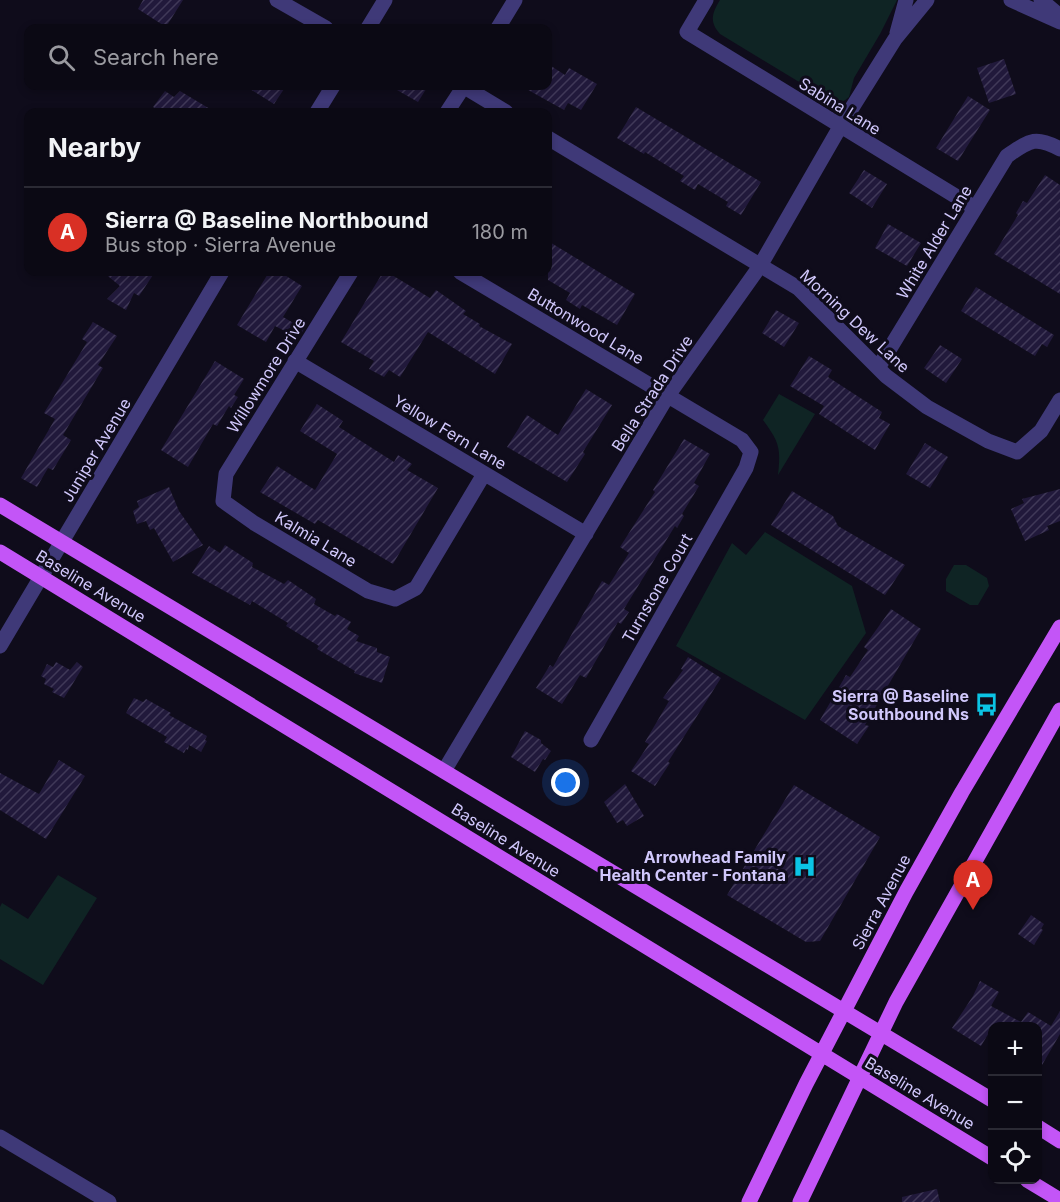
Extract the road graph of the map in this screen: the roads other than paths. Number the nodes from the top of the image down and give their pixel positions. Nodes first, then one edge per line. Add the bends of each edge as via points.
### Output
1 (277, 0) edge
2 (385, 0) edge
3 (515, 0) edge
4 (706, 0) edge
5 (906, 0) edge
6 (927, 0) edge
7 (1011, 0) edge
8 (1041, 0) edge
9 (1060, 16) edge
10 (1060, 21) edge
11 (319, 24) edge
12 (370, 24) edge
13 (500, 24) edge
14 (895, 39) junction
15 (331, 90) edge
16 (461, 90) edge
17 (470, 90) edge
18 (319, 108) edge
19 (449, 108) edge
20 (499, 108) edge
21 (840, 128) junction
22 (552, 140) edge
23 (1060, 149) edge
24 (975, 208) junction
25 (760, 266) junction
26 (220, 276) edge
27 (348, 276) edge
28 (467, 276) edge
29 (295, 361) junction
30 (878, 368) junction
31 (667, 396) junction
32 (1060, 400) edge
33 (751, 453) joint
34 (484, 474) junction
35 (223, 501) joint
36 (0, 505) edge
37 (586, 534) junction
38 (63, 541) junction
39 (0, 552) edge
40 (41, 577) junction
41 (1060, 627) edge
42 (0, 646) edge
43 (1060, 710) edge
44 (591, 740) dead end
45 (444, 771) junction
46 (845, 1011) junction
47 (882, 1033) junction
48 (823, 1054) junction
49 (860, 1077) junction
50 (988, 1097) edge
51 (1042, 1130) edge
52 (0, 1137) edge
53 (1060, 1141) edge
54 (988, 1155) edge
55 (1035, 1184) edge
56 (1060, 1200) edge
57 (109, 1202) edge
58 (748, 1202) edge
59 (800, 1202) edge

1 - 11 street
2 - 12 street
3 - 13 street
4 - 21 street, Sabina Lane via 687,32
5 - 14 street, Bella Strada Drive
6 - 14 street, Bella Strada Drive
7 - 10 street
8 - 9 street
14 - 21 street, Bella Strada Drive
15 - 18 street
16 - 19 street
17 - 20 street
21 - 24 street, Sabina Lane
21 - 25 street, Bella Strada Drive
22 - 25 street, Morning Dew Lane
23 - 24 street, White Alder Lane via 1047,142 1028,141 1007,156
24 - 30 street, White Alder Lane
25 - 30 street, Morning Dew Lane via 798,288
25 - 31 street, Bella Strada Drive
26 - 38 street, Juniper Avenue
27 - 29 street, Willowmore Drive
28 - 31 street, Buttonwood Lane
29 - 34 street, Yellow Fern Lane
29 - 35 street, Willowmore Drive via 226,474
30 - 32 street, Morning Dew Lane via 927,407 988,441 1017,452 1041,431
31 - 33 street, Buttonwood Lane via 742,440
31 - 37 street, Bella Strada Drive
33 - 44 street, Turnstone Court
34 - 35 street, Kalmia Lane via 416,588 395,599 368,591
34 - 37 street, Yellow Fern Lane
36 - 38 main road, Baseline Avenue
37 - 45 street, Bella Strada Drive
38 - 40 street, Juniper Avenue
38 - 45 main road, Baseline Avenue
39 - 40 main road, Baseline Avenue
40 - 42 street, Juniper Avenue
40 - 48 main road, Baseline Avenue
41 - 46 main road, Sierra Avenue via 936,838
43 - 47 main road
45 - 46 main road, Baseline Avenue
46 - 47 main road, Baseline Avenue
46 - 48 main road, Sierra Avenue
47 - 49 main road
47 - 50 main road, Baseline Avenue
48 - 49 main road, Baseline Avenue
48 - 58 main road, Sierra Avenue
49 - 54 main road, Baseline Avenue
49 - 59 main road
51 - 53 main road
52 - 57 street
55 - 56 main road

